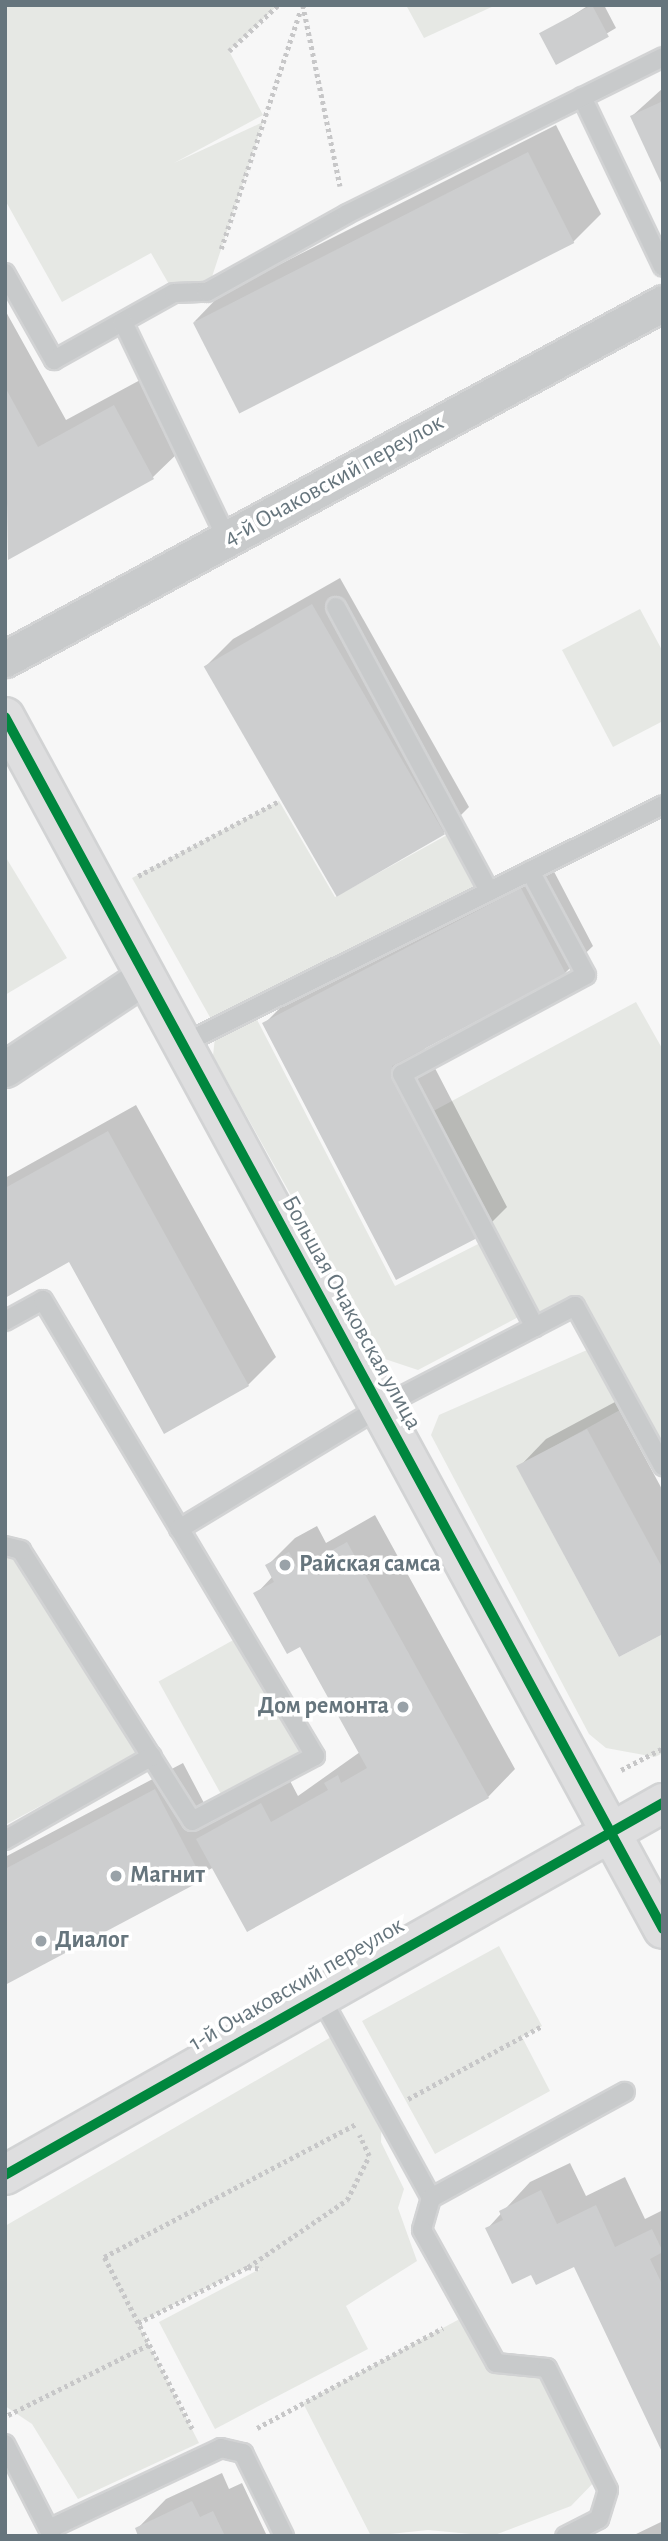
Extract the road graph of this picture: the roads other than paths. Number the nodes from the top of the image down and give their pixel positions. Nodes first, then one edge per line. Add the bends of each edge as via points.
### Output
1 (663, 57) edge
2 (582, 97) junction
3 (663, 267) edge
4 (5, 273) edge
5 (663, 303) edge
6 (123, 322) junction
7 (227, 539) junction
8 (336, 607) dead end
9 (5, 659) edge
10 (5, 717) edge
11 (663, 805) edge
12 (530, 871) junction
13 (489, 891) junction
14 (145, 976) junction
15 (181, 1045) junction
16 (5, 1069) edge
17 (5, 1321) edge
18 (535, 1327) junction
19 (379, 1408) junction
20 (663, 1466) edge
21 (178, 1529) junction
22 (5, 1546) edge
23 (152, 1756) junction
24 (663, 1803) edge
25 (610, 1831) junction
26 (5, 1840) edge
27 (663, 1929) edge
28 (320, 1996) junction
29 (625, 2092) dead end
30 (5, 2175) edge
31 (431, 2198) junction
32 (5, 2444) edge
33 (51, 2532) edge
34 (284, 2536) edge
35 (565, 2536) edge

1 - 2 lane
2 - 3 lane
2 - 6 lane via 347,214 207,292 174,293
4 - 6 lane via 54,360
5 - 7 street, 4-й Очаковский переулок
6 - 7 lane
7 - 9 street, 4-й Очаковский переулок
8 - 13 lane
10 - 14 street, Большая Очаковская улица
11 - 12 lane
12 - 13 lane
12 - 18 lane via 586,975 402,1073
13 - 15 lane
14 - 15 street, Большая Очаковская улица
14 - 16 street
15 - 19 street, Большая Очаковская улица
17 - 21 lane via 43,1300
18 - 19 lane
18 - 20 lane via 575,1306
19 - 21 lane
19 - 25 street, Большая Очаковская улица
21 - 23 lane via 316,1756 192,1821
22 - 23 lane via 21,1550
23 - 26 lane
24 - 25 street, 1-й Очаковский переулок
25 - 27 street, Большая Очаковская улица
25 - 28 street, 1-й Очаковский переулок
28 - 30 street, 1-й Очаковский переулок
28 - 31 lane
29 - 31 lane
31 - 35 lane via 422,2230 496,2363 547,2368 608,2490 599,2519
32 - 33 lane
33 - 34 lane via 213,2451 243,2453

